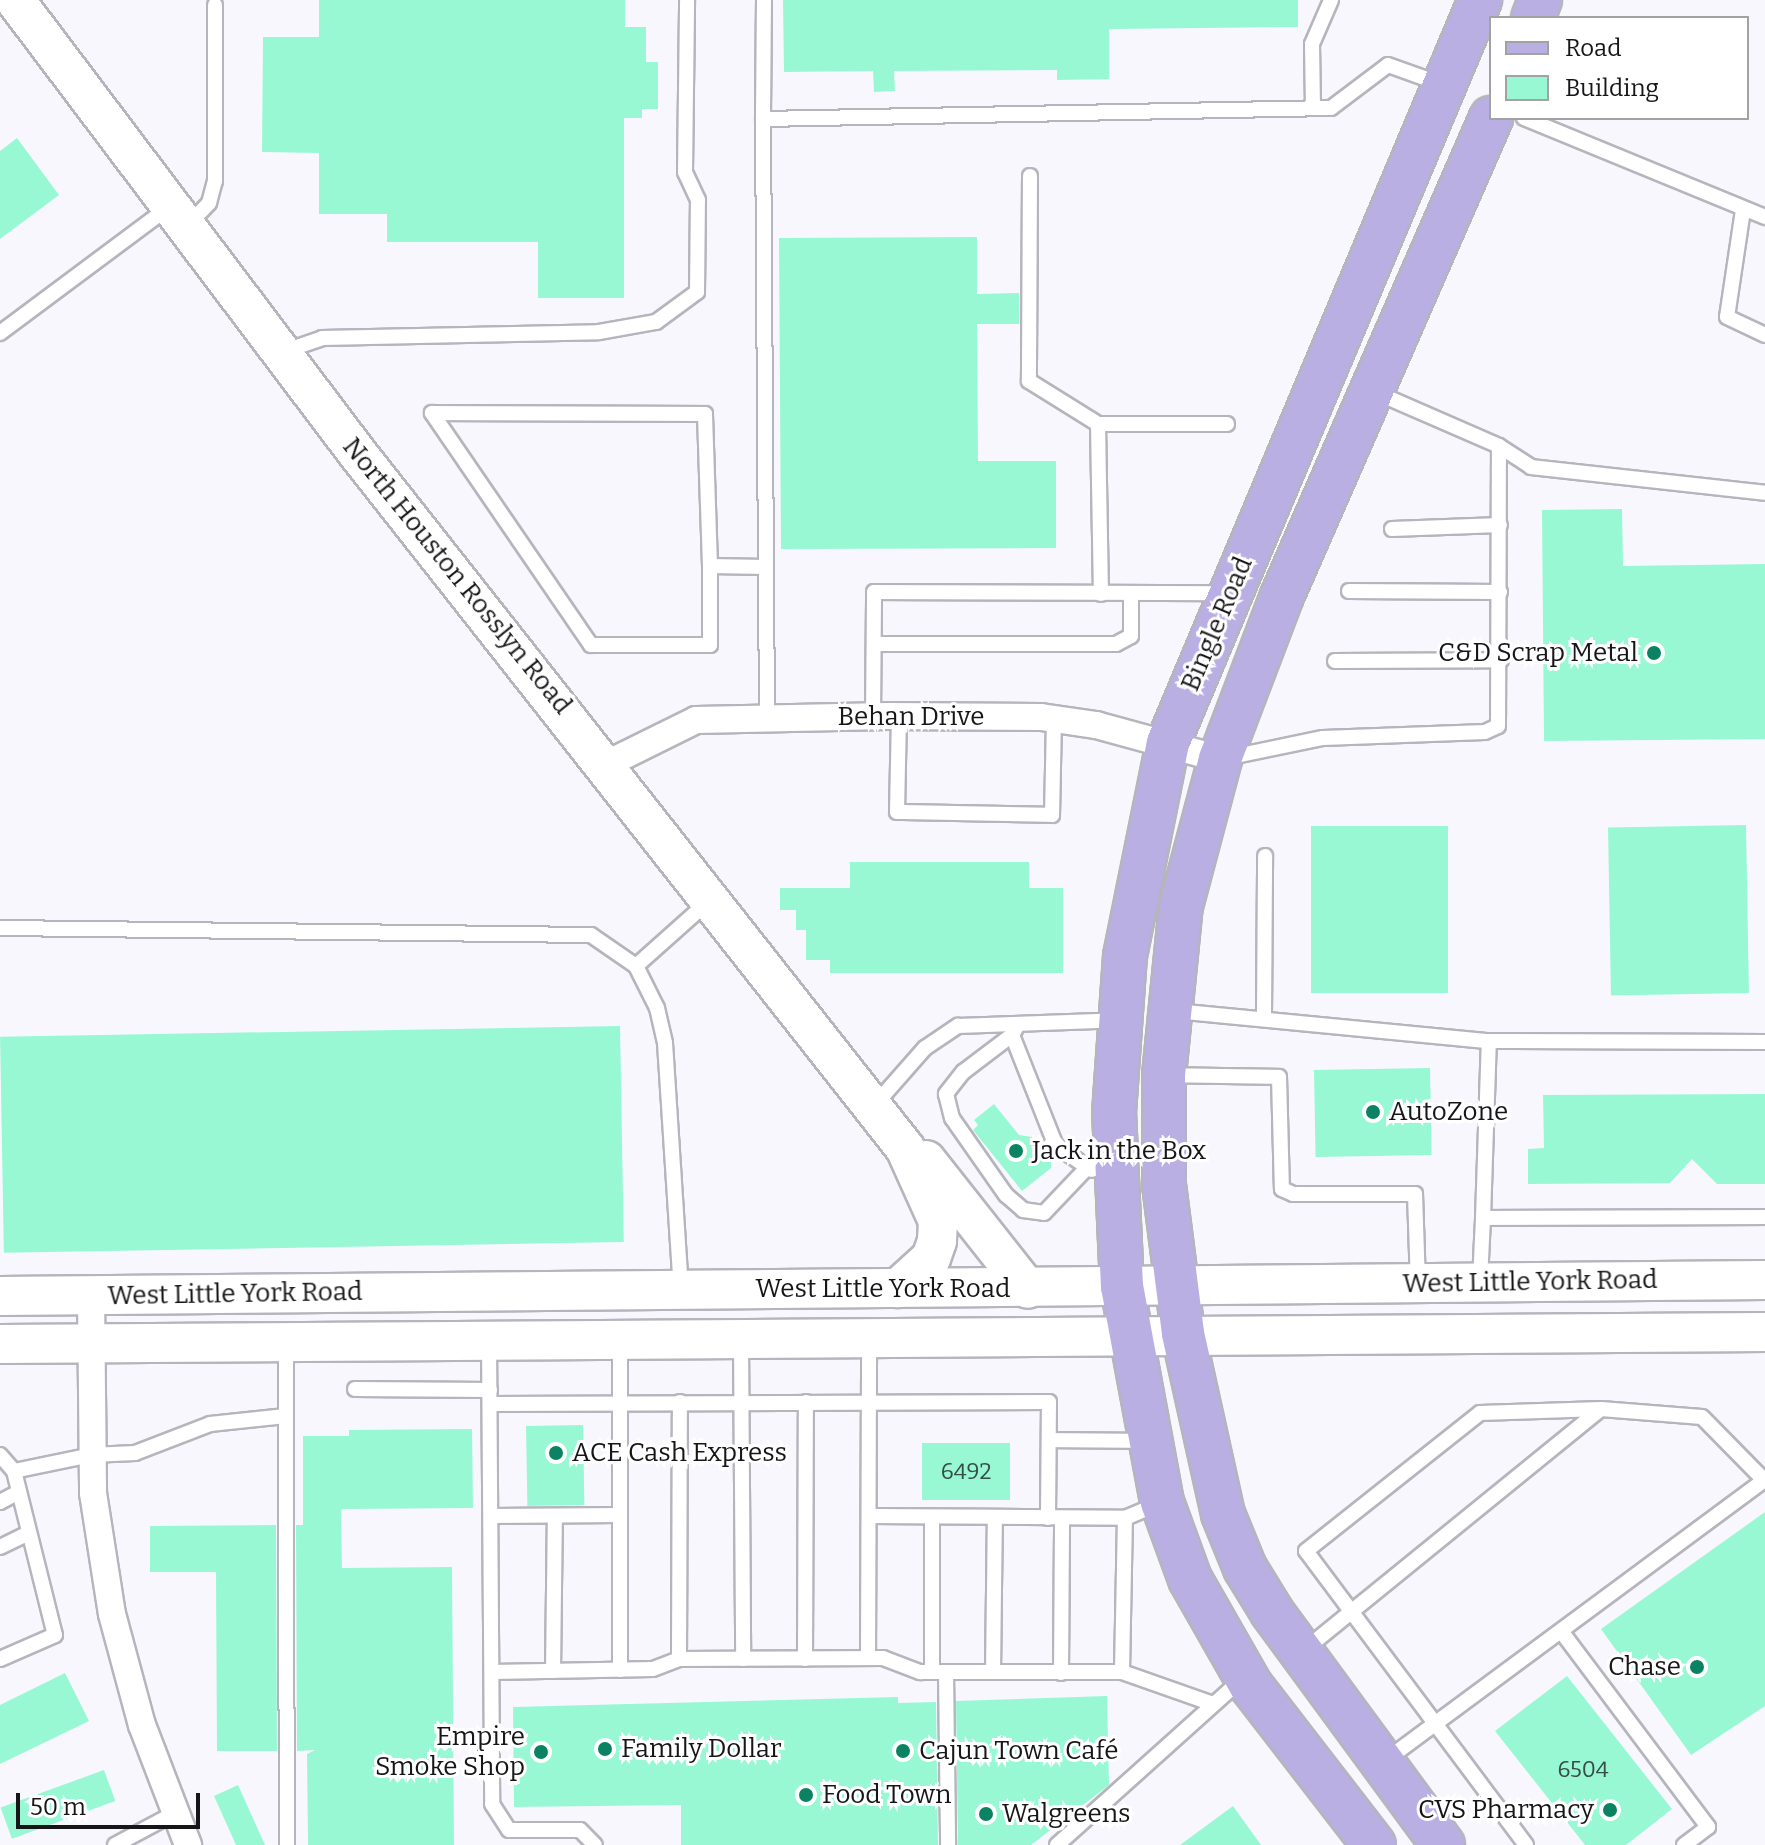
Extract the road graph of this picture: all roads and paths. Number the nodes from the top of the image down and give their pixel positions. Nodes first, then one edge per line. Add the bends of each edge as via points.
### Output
1 (15, 0) edge
2 (687, 0) edge
3 (764, 0) edge
4 (1331, 0) edge
5 (1480, 0) edge
6 (215, 5) dead end
7 (1442, 84) junction
8 (1489, 103) edge
9 (1313, 108) junction
10 (763, 119) junction
11 (1490, 120) edge
12 (1529, 120) edge
13 (1030, 176) dead end
14 (1743, 210) junction
15 (179, 216) junction
16 (1765, 217) edge
17 (0, 333) edge
18 (1765, 335) edge
19 (281, 353) junction
20 (1371, 391) junction
21 (1098, 424) junction
22 (1227, 424) dead end
23 (1499, 446) junction
24 (1765, 493) edge
25 (1500, 525) junction
26 (1392, 529) dead end
27 (710, 566) junction
28 (766, 567) junction
29 (1349, 591) dead end
30 (1500, 592) junction
31 (1230, 593) junction
32 (1101, 594) junction
33 (1131, 594) junction
34 (874, 644) junction
35 (1501, 660) junction
36 (1335, 661) dead end
37 (886, 716) junction
38 (767, 719) junction
39 (1054, 719) junction
40 (1168, 743) junction
41 (1220, 759) junction
42 (607, 764) junction
43 (1265, 856) dead end
44 (711, 899) junction
45 (0, 928) edge
46 (636, 966) junction
47 (1170, 1011) junction
48 (1264, 1015) junction
49 (1121, 1019) junction
50 (1016, 1028) junction
51 (1489, 1041) junction
52 (1765, 1042) edge
53 (1164, 1075) junction
54 (873, 1107) junction
55 (905, 1148) junction
56 (1101, 1170) junction
57 (1765, 1217) edge
58 (1483, 1218) junction
59 (1765, 1280) edge
60 (1418, 1283) junction
61 (1480, 1283) junction
62 (1177, 1286) junction
63 (1122, 1287) junction
64 (898, 1288) junction
65 (1028, 1289) junction
66 (620, 1291) junction
67 (682, 1291) junction
68 (0, 1296) edge
69 (91, 1296) junction
70 (1765, 1332) edge
71 (1183, 1333) junction
72 (1129, 1336) junction
73 (869, 1337) junction
74 (741, 1338) junction
75 (620, 1339) junction
76 (489, 1340) junction
77 (286, 1342) junction
78 (91, 1343) junction
79 (0, 1344) edge
80 (355, 1389) dead end
81 (490, 1397) junction
82 (680, 1402) junction
83 (742, 1402) junction
84 (806, 1402) junction
85 (870, 1402) junction
86 (620, 1403) junction
87 (1601, 1409) junction
88 (286, 1416) junction
89 (1049, 1440) junction
90 (1149, 1441) junction
91 (91, 1455) junction
92 (5, 1463) edge
93 (1765, 1480) edge
94 (19, 1492) junction
95 (0, 1502) edge
96 (1144, 1510) junction
97 (620, 1515) junction
98 (491, 1516) junction
99 (555, 1516) junction
100 (870, 1516) junction
101 (932, 1517) junction
102 (995, 1517) junction
103 (1055, 1518) junction
104 (27, 1534) junction
105 (0, 1547) edge
106 (1349, 1613) junction
107 (1561, 1631) junction
108 (1301, 1652) junction
109 (868, 1658) junction
110 (0, 1659) edge
111 (679, 1659) junction
112 (743, 1659) junction
113 (805, 1659) junction
114 (620, 1670) junction
115 (553, 1671) junction
116 (492, 1672) junction
117 (939, 1672) junction
118 (993, 1672) junction
119 (1122, 1672) junction
120 (1061, 1673) junction
121 (1248, 1681) junction
122 (1210, 1703) junction
123 (1436, 1727) junction
124 (1380, 1764) junction
125 (173, 1814) junction
126 (115, 1845) edge
127 (188, 1845) edge
128 (287, 1845) edge
129 (595, 1845) edge
130 (948, 1845) edge
131 (1057, 1845) edge
132 (1374, 1845) edge
133 (1443, 1845) edge
134 (1526, 1845) edge
135 (1684, 1845) edge

1 - 15 main road, North Houston Rosslyn Road
2 - 19 lane via 685,172 698,200 697,292 656,322 599,332 322,338
3 - 10 lane
4 - 9 lane via 1312,44
5 - 7 main road, Bingle Road
6 - 15 lane via 215,181 209,203
7 - 8 main road
7 - 9 lane via 1388,65 1331,108
7 - 31 main road, Bingle Road
9 - 10 lane
10 - 28 lane
11 - 20 main road, Bingle Road
12 - 14 lane
13 - 21 lane via 1029,381
14 - 16 lane
14 - 18 lane via 1727,317
15 - 17 lane
15 - 19 main road, North Houston Rosslyn Road
19 - 42 main road, North Houston Rosslyn Road
20 - 23 lane
20 - 41 main road, Bingle Road via 1282,596
21 - 22 lane
21 - 32 lane
23 - 24 lane via 1531,467
23 - 25 lane
25 - 26 lane
25 - 30 lane
27 - 27 lane via 710,645 591,645 432,413 705,414
27 - 28 lane
28 - 38 lane
29 - 30 lane
30 - 35 lane
31 - 33 lane
31 - 40 main road, Bingle Road
32 - 33 lane
32 - 34 lane via 874,592
33 - 34 lane via 1131,636 1116,644
34 - 37 lane
35 - 36 lane
35 - 41 lane via 1502,718 1492,730 1323,738
37 - 38 street, Behan Drive
37 - 39 street, Behan Drive
37 - 39 lane via 897,812 928,813 1052,815
38 - 42 street, Behan Drive via 696,720
39 - 40 street, Behan Drive
40 - 41 street, Behan Drive
40 - 49 main road, Bingle Road via 1140,865
41 - 47 main road, Bingle Road via 1181,906
42 - 44 main road, North Houston Rosslyn Road
43 - 48 lane
44 - 46 lane
44 - 54 main road, North Houston Rosslyn Road
45 - 46 lane via 591,935
46 - 67 lane via 657,1008 665,1043
47 - 48 lane
47 - 53 main road, Bingle Road
48 - 51 lane
49 - 50 lane
49 - 56 main road, Bingle Road via 1114,1113
50 - 54 lane via 958,1026 925,1048
50 - 56 lane via 1056,1146
50 - 56 lane via 946,1094 952,1118 1006,1195 1023,1210 1044,1213
51 - 52 lane
51 - 58 lane
53 - 60 lane via 1279,1077 1282,1189 1293,1194 1415,1194
53 - 62 main road, Bingle Road via 1164,1185
54 - 55 main road, North Houston Rosslyn Road
55 - 64 main road, North Houston Rosslyn Road via 938,1221 931,1258
55 - 65 main road, North Houston Rosslyn Road via 931,1163
56 - 63 main road, Bingle Road
57 - 58 lane
58 - 61 lane
59 - 61 main road, West Little York Road
60 - 61 main road, West Little York Road
60 - 62 main road, West Little York Road
62 - 63 main road, West Little York Road
62 - 71 main road, Bingle Road
63 - 65 main road, West Little York Road
63 - 72 main road
64 - 65 main road, West Little York Road
64 - 67 main road, West Little York Road
66 - 67 main road, West Little York Road
66 - 69 main road, West Little York Road
66 - 75 main road
68 - 69 main road, West Little York Road
69 - 78 street
70 - 71 main road, West Little York Road
71 - 72 main road, West Little York Road
71 - 108 main road via 1223,1514 1245,1568
72 - 73 main road, West Little York Road
72 - 90 main road
73 - 74 main road, West Little York Road
73 - 85 lane
74 - 75 main road, West Little York Road
74 - 83 lane
75 - 76 main road, West Little York Road
75 - 86 lane
76 - 77 main road, West Little York Road
76 - 81 lane
77 - 78 main road, West Little York Road
77 - 88 lane
78 - 79 main road, West Little York Road
78 - 91 street
80 - 81 lane
81 - 86 lane
81 - 98 lane
82 - 83 lane
82 - 86 lane
82 - 111 lane
83 - 84 lane
83 - 112 lane
84 - 85 lane
84 - 113 lane
85 - 89 lane via 1049,1402
85 - 100 lane
86 - 97 lane
87 - 93 lane via 1702,1417
87 - 106 lane
87 - 106 lane via 1480,1413 1306,1551
88 - 91 lane via 210,1424 135,1453
88 - 128 lane
89 - 90 lane
89 - 103 lane
90 - 96 main road
91 - 92 lane
91 - 125 street via 112,1614
92 - 94 lane
93 - 107 lane
94 - 95 lane
94 - 104 lane
96 - 103 lane
96 - 119 lane
96 - 121 main road
97 - 99 lane
97 - 114 lane
98 - 99 lane
98 - 116 lane
99 - 115 lane
100 - 101 lane
100 - 109 lane
101 - 102 lane
101 - 117 lane
102 - 103 lane
102 - 118 lane
103 - 120 lane
104 - 105 lane
104 - 110 lane via 55,1635
106 - 108 lane
106 - 123 lane
107 - 123 lane
107 - 135 lane via 1708,1827
108 - 121 main road
108 - 124 main road
109 - 113 lane
109 - 117 lane
111 - 112 lane
111 - 114 lane via 653,1669
112 - 113 lane
114 - 115 lane
115 - 116 lane
116 - 129 lane via 496,1817 509,1830 580,1830
117 - 118 lane
117 - 130 lane
118 - 120 lane
119 - 120 lane
119 - 122 lane
121 - 122 lane
121 - 132 main road
122 - 131 lane via 1115,1797
123 - 124 lane
123 - 134 lane
124 - 133 main road
125 - 126 lane
125 - 127 street

